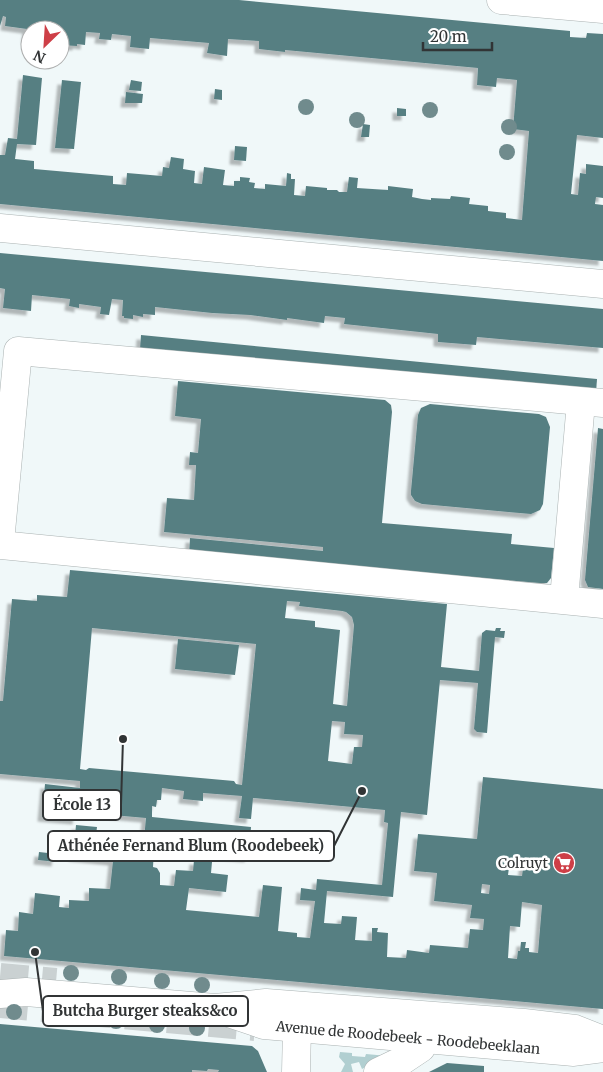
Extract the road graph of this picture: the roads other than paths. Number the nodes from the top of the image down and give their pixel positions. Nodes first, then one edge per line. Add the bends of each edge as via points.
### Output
1 (501, 0) edge
2 (603, 9) edge
3 (0, 228) edge
4 (603, 284) edge
5 (592, 402) edge
6 (0, 544) edge
7 (564, 599) junction
8 (603, 604) edge
9 (0, 986) edge
10 (13, 993) edge
11 (411, 1014) junction
12 (305, 1017) junction
13 (423, 1039) junction
14 (603, 1040) edge
15 (603, 1048) edge
16 (296, 1072) edge
17 (378, 1072) edge

1 - 2 main road
3 - 4 main road
5 - 6 main road via 18,351
5 - 7 main road
6 - 7 main road
7 - 8 main road
9 - 10 main road, Avenue de Roodebeek - Roodebeeklaan
10 - 12 main road, Avenue de Roodebeek - Roodebeeklaan via 215,1008 266,1003
11 - 12 main road, Avenue de Roodebeek - Roodebeeklaan
11 - 13 main road
11 - 14 main road, Avenue de Roodebeek - Roodebeeklaan via 571,1028
12 - 13 main road, Avenue de Roodebeek - Roodebeeklaan
12 - 16 main road
13 - 15 main road, Avenue de Roodebeek - Roodebeeklaan via 574,1052
13 - 17 main road via 421,1048

